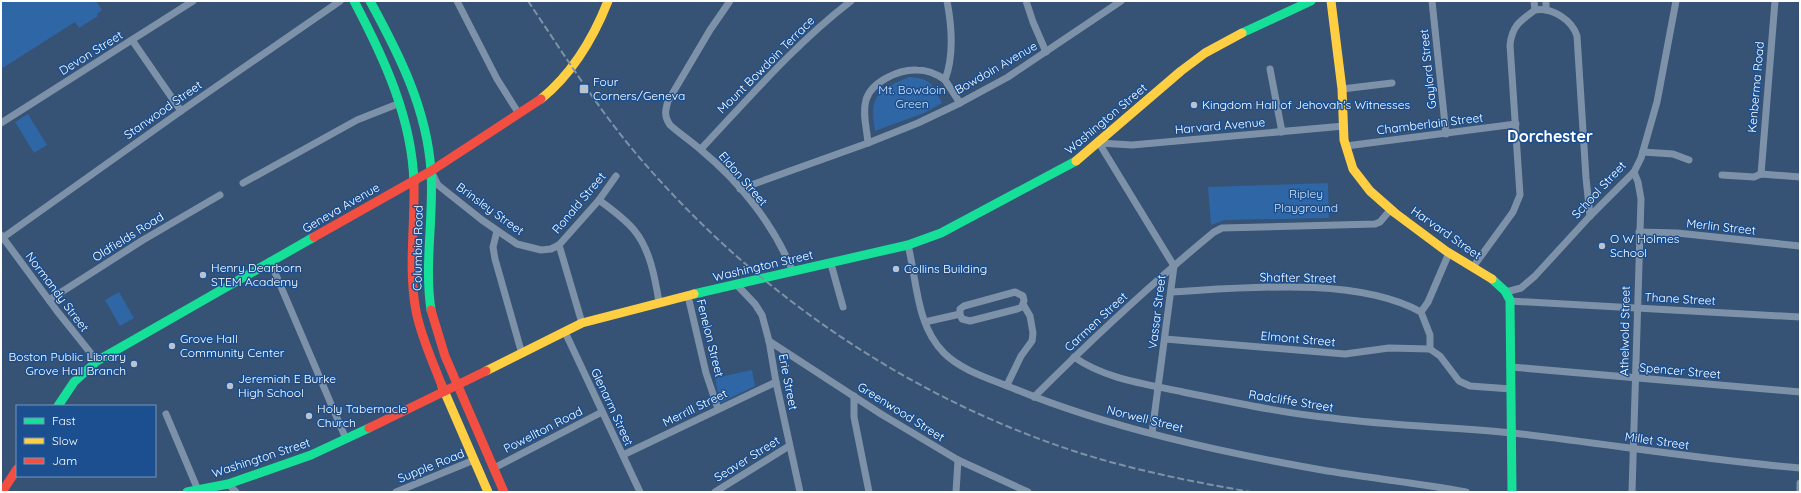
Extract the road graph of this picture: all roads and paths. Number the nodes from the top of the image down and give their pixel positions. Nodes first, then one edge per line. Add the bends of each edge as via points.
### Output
1 (193, 1) edge
2 (340, 1) edge
3 (354, 1) edge
4 (370, 1) edge
5 (457, 1) edge
6 (608, 1) edge
7 (730, 1) edge
8 (851, 1) edge
9 (947, 1) edge
10 (1026, 1) edge
11 (1121, 1) edge
12 (1311, 1) edge
13 (1331, 1) edge
14 (1432, 1) edge
15 (1534, 1) edge
16 (1546, 1) edge
17 (1676, 1) edge
18 (1774, 1) edge
19 (1535, 10) junction
20 (1546, 10) junction
21 (132, 40) junction
22 (1046, 52) junction
23 (1270, 68) dead end
24 (945, 80) junction
25 (1392, 83) dead end
26 (1342, 88) junction
27 (400, 103) junction
28 (960, 103) junction
29 (181, 110) junction
30 (519, 114) junction
31 (1, 123) edge
32 (1516, 124) junction
33 (1344, 126) junction
34 (1282, 132) junction
35 (1446, 134) junction
36 (868, 143) junction
37 (1099, 143) junction
38 (1346, 146) junction
39 (700, 149) junction
40 (1643, 152) junction
41 (1689, 160) dead end
42 (431, 171) junction
43 (1634, 172) junction
44 (1761, 174) junction
45 (1722, 175) dead end
46 (616, 176) dead end
47 (1800, 177) edge
48 (414, 180) junction
49 (243, 184) dead end
50 (740, 189) junction
51 (220, 195) dead end
52 (599, 200) junction
53 (1391, 209) junction
54 (1590, 216) junction
55 (497, 231) junction
56 (1639, 232) junction
57 (2, 237) edge
58 (908, 244) junction
59 (559, 245) junction
60 (1800, 246) edge
61 (1449, 253) junction
62 (270, 262) junction
63 (831, 264) junction
64 (1174, 266) junction
65 (1473, 267) junction
66 (793, 272) junction
67 (736, 284) junction
68 (1171, 292) junction
69 (1506, 292) junction
70 (688, 296) junction
71 (49, 300) junction
72 (1510, 301) junction
73 (659, 302) junction
74 (1023, 304) junction
75 (843, 307) dead end
76 (1637, 308) junction
77 (1421, 312) junction
78 (960, 314) junction
79 (1800, 317) edge
80 (925, 322) junction
81 (582, 323) junction
82 (565, 332) junction
83 (1165, 339) junction
84 (769, 341) junction
85 (1430, 349) junction
86 (522, 354) junction
87 (1074, 357) junction
88 (97, 360) junction
89 (1511, 367) junction
90 (1636, 378) junction
91 (776, 382) junction
92 (1007, 385) junction
93 (457, 386) junction
94 (1159, 387) junction
95 (1511, 389) junction
96 (444, 392) junction
97 (1800, 392) edge
98 (854, 396) junction
99 (1034, 397) junction
100 (59, 405) edge
101 (718, 409) junction
102 (602, 412) junction
103 (166, 414) dead end
104 (1152, 433) junction
105 (1512, 433) junction
106 (346, 439) junction
107 (789, 446) junction
108 (1633, 449) junction
109 (623, 455) junction
110 (474, 460) junction
111 (958, 460) junction
112 (494, 468) junction
113 (1800, 468) edge
114 (16, 471) edge
115 (1800, 483) edge
116 (228, 484) junction
117 (198, 490) junction
118 (2, 492) edge
119 (187, 492) edge
120 (236, 492) edge
121 (396, 492) edge
122 (488, 492) edge
123 (504, 492) edge
124 (640, 492) edge
125 (716, 492) edge
126 (800, 492) edge
127 (869, 492) edge
128 (956, 492) edge
129 (1028, 492) edge
130 (1466, 492) edge
131 (1512, 492) edge
132 (1632, 492) edge
133 (1800, 492) edge

1 - 21 street, Devon Street
2 - 29 street, Stanwood Street
3 - 27 main road, Columbia Road via 390,74
4 - 42 main road, Columbia Road via 404,66 427,141
5 - 30 street via 497,79
6 - 30 main road, Geneva Avenue via 589,43 558,84 542,99
7 - 39 street, Eldon Street via 668,101 665,112 670,125
8 - 39 street, Mount Bowdoin Terrace via 802,43
9 - 24 street via 951,51 950,67
10 - 22 street
11 - 22 street, Bowdoin Avenue
12 - 37 main road, Washington Street via 1205,53
13 - 26 main road, Harvard Street
14 - 35 street, Gaylord Street
15 - 19 street
16 - 20 street
17 - 40 street, School Street via 1657,102
18 - 44 street, Kenberma Road
19 - 20 street
19 - 32 street via 1514,28 1511,35
20 - 54 street via 1571,24 1577,36
21 - 29 street
21 - 31 street, Devon Street
22 - 28 street, Bowdoin Avenue via 1008,77
23 - 34 street
24 - 28 street
24 - 36 street via 930,72 916,70 884,80 873,88 864,106
25 - 26 street
26 - 33 main road, Harvard Street
27 - 48 main road, Columbia Road via 408,132
27 - 49 street via 357,120
28 - 36 street, Bowdoin Avenue
29 - 57 street, Stanwood Street
30 - 42 main road, Geneva Avenue
32 - 35 street, Chamberlain Street
32 - 65 street via 1520,186 1518,202
33 - 34 street, Harvard Avenue
33 - 38 main road, Harvard Street
34 - 37 street, Harvard Avenue via 1132,145
35 - 38 street, Chamberlain Street
36 - 50 street, Bowdoin Avenue
37 - 58 main road, Washington Street via 1066,167 963,222 936,235
37 - 64 street, Vassar Street
38 - 53 main road, Harvard Street via 1352,168 1358,178
39 - 50 street, Eldon Street
40 - 41 street via 1674,154
40 - 43 street, School Street
42 - 48 main road, Geneva Avenue
42 - 55 street, Brinsley Street via 438,185
42 - 93 main road, Columbia Road via 429,295 439,341
43 - 54 street, School Street
43 - 56 street, Athelwold Street via 1641,199
44 - 45 street via 1754,177
44 - 47 street
46 - 52 street, Ronald Street
48 - 62 main road, Geneva Avenue
48 - 96 main road, Columbia Road via 415,303 428,350
50 - 66 street, Eldon Street via 771,228
51 - 71 street, Oldfields Road
52 - 59 street, Ronald Street
52 - 73 street via 634,230 649,259
53 - 61 main road, Harvard Street
53 - 64 street, Carmen Street via 1375,224 1222,228
54 - 69 street, School Street via 1522,288
55 - 59 street, Brinsley Street via 527,248 552,249
55 - 86 street via 493,247 495,259
56 - 60 street, Merlin Street via 1677,233
56 - 76 street, Athelwold Street
57 - 71 street, Normandy Street
58 - 63 main road, Washington Street
58 - 80 street, Norwell Street
59 - 81 street
61 - 65 main road, Harvard Street
61 - 77 street via 1428,302
62 - 88 main road, Geneva Avenue
62 - 106 street
63 - 66 main road, Washington Street
63 - 75 street
64 - 68 street, Vassar Street
64 - 87 street, Carmen Street
65 - 69 main road, Harvard Street via 1495,281
66 - 67 main road, Washington Street
67 - 70 main road, Washington Street
67 - 84 street, Erie Street via 762,315
68 - 77 street, Shafter Street via 1322,288 1386,298
68 - 83 street, Vassar Street
69 - 72 main road, Harvard Street
70 - 73 main road, Washington Street
70 - 101 street, Fenelon Street via 706,373
71 - 88 street, Normandy Street
72 - 76 street, Thane Street
72 - 89 main road, Harvard Street
73 - 81 main road, Washington Street
74 - 78 street via 1017,309 970,321 962,319
74 - 78 street via 1023,296 1015,292 964,306 960,309
74 - 92 street via 1030,316 1032,341 1021,356
76 - 79 street, Thane Street
76 - 90 street, Athelwold Street
77 - 85 street via 1430,335
78 - 80 street
80 - 92 street, Norwell Street via 936,343 957,363
81 - 82 main road, Washington Street
82 - 86 main road, Washington Street
82 - 102 street, Glenarm Street
83 - 85 street, Elmont Street via 1345,354 1390,348
83 - 94 street, Vassar Street
84 - 91 street, Erie Street
84 - 98 street, Greenwood Street
85 - 95 street via 1440,356 1463,384
86 - 93 main road, Washington Street
87 - 94 street, Radcliffe Street via 1101,371
87 - 99 street, Carmen Street
88 - 100 main road, Geneva Avenue via 74,382
89 - 90 street, Spencer Street
89 - 95 main road, Harvard Street
90 - 97 street, Spencer Street
90 - 108 street, Athelwold Street
91 - 101 street, Merrill Street
91 - 107 street, Erie Street
92 - 99 street, Norwell Street
93 - 96 main road, Washington Street
93 - 112 main road, Columbia Road
94 - 104 street, Vassar Street
94 - 105 street, Radcliffe Street via 1309,416
95 - 105 main road, Harvard Street
96 - 106 main road, Washington Street
96 - 110 main road, Columbia Road
98 - 111 street, Greenwood Street
98 - 127 street via 854,417
99 - 104 street, Norwell Street via 1111,423
101 - 109 street, Merrill Street
102 - 109 street, Glenarm Street
102 - 112 street, Powellton Road
103 - 117 street
104 - 130 street, Norwell Street via 1322,470
105 - 108 street, Millet Street
105 - 131 main road, Harvard Street
106 - 116 main road, Washington Street via 296,461
107 - 125 street, Seaver Street
107 - 126 street, Erie Street
108 - 113 street, Millet Street
108 - 132 street, Athelwold Street
109 - 124 street, Glenarm Street
110 - 121 street, Supple Road
110 - 122 main road, Columbia Road
111 - 128 street
111 - 129 street, Greenwood Street
112 - 123 main road, Columbia Road
114 - 118 main road
115 - 133 street
116 - 117 main road, Washington Street
116 - 120 street
117 - 119 main road, Washington Street

